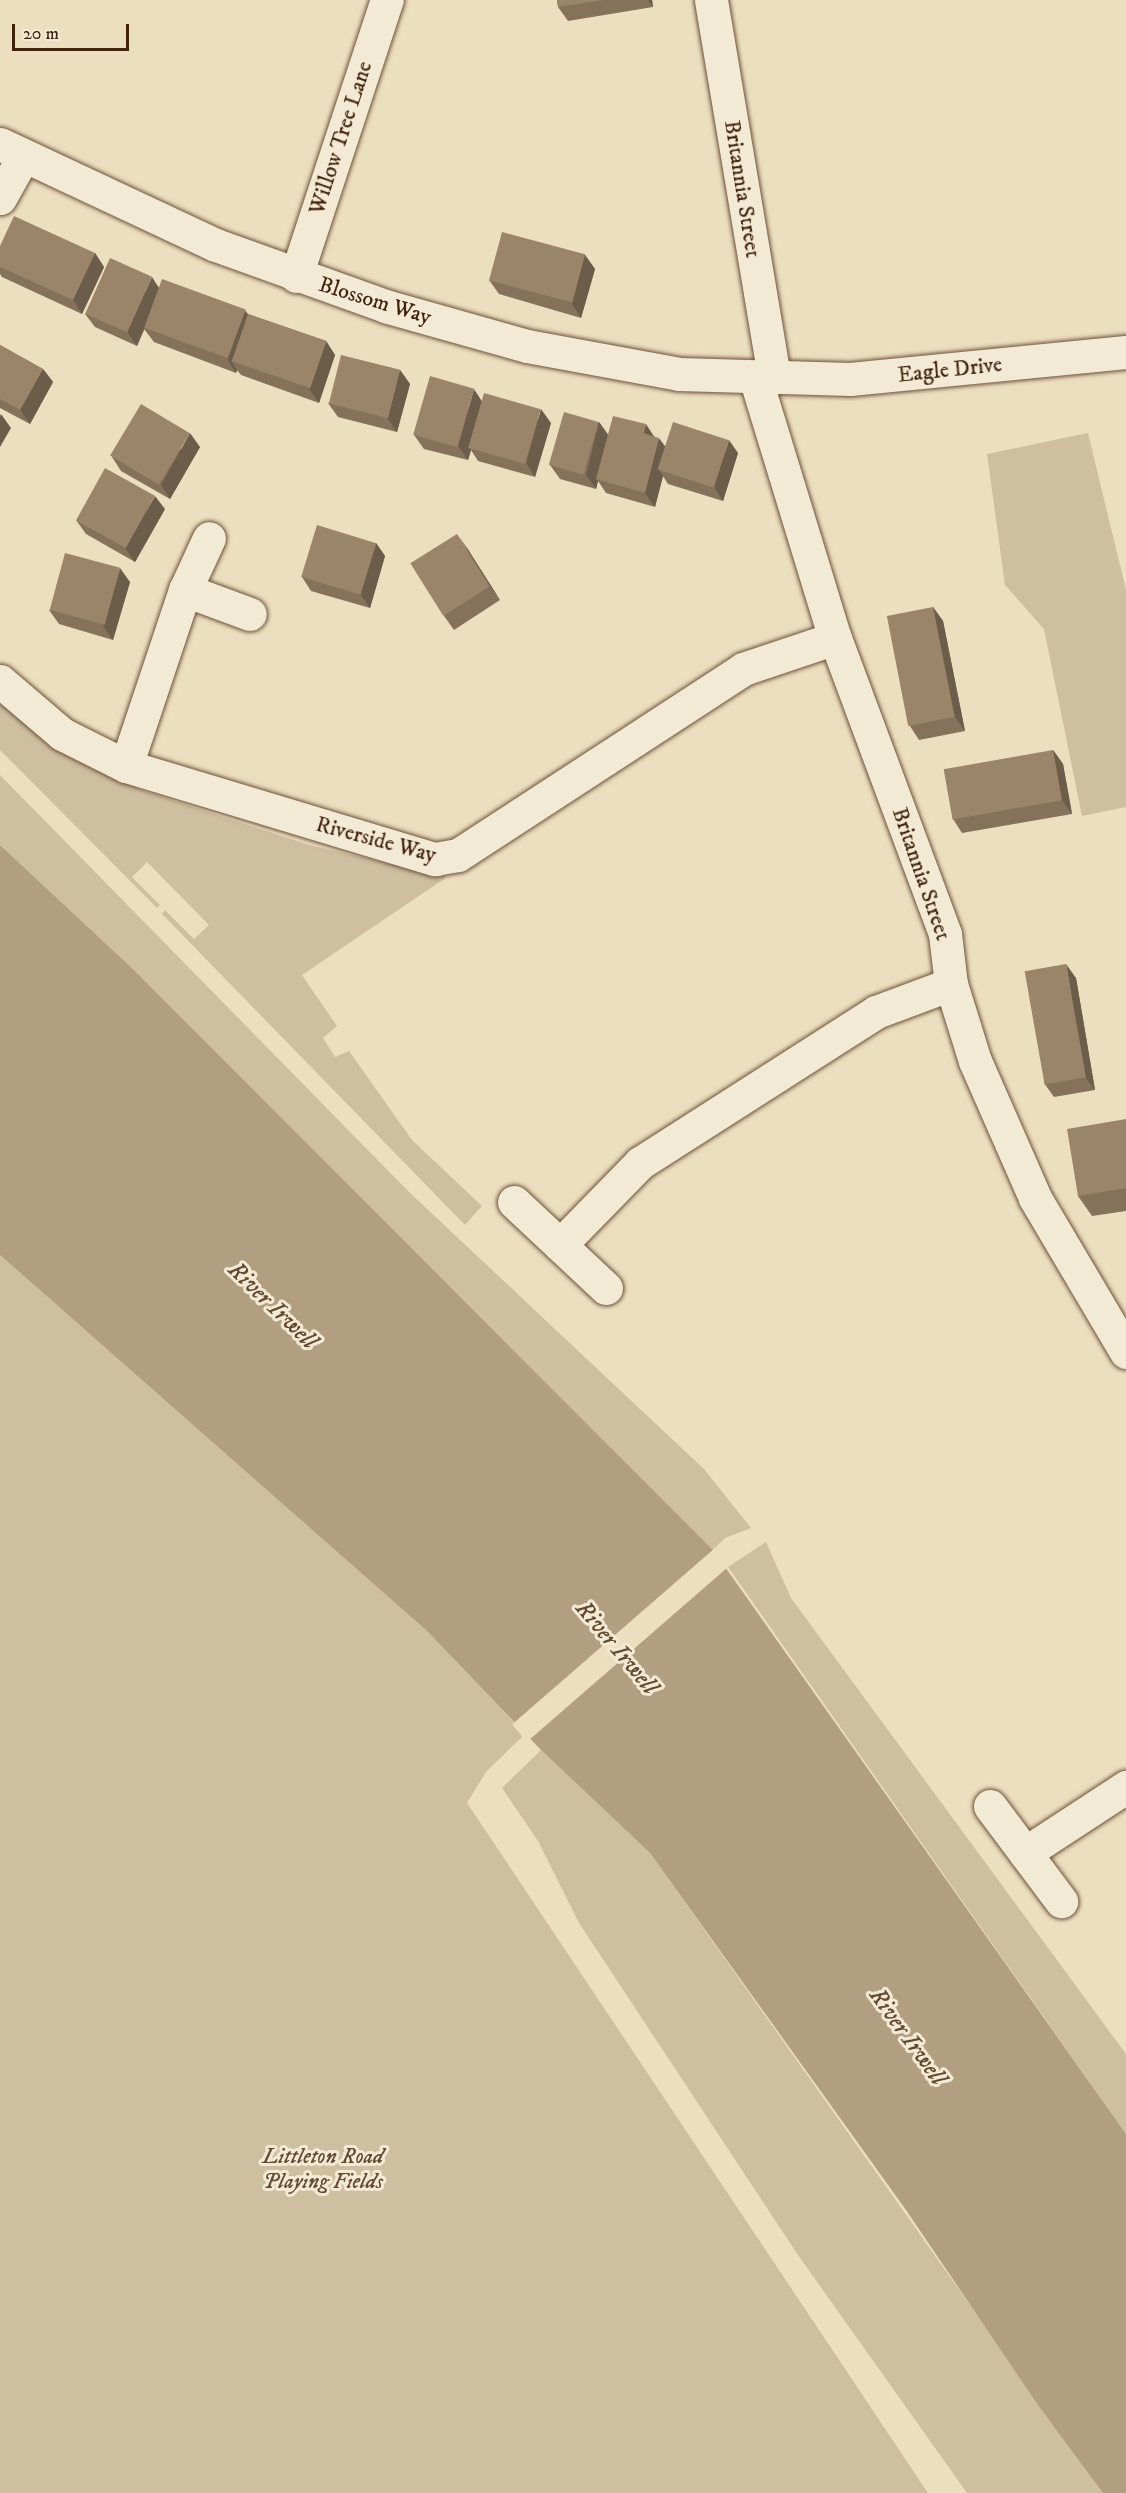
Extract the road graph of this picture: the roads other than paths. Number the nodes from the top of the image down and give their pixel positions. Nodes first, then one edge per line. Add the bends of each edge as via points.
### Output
1 (387, 0) edge
2 (711, 0) edge
3 (12, 150) edge
4 (0, 198) edge
5 (296, 276) junction
6 (1126, 352) edge
7 (764, 378) junction
8 (209, 538) dead end
9 (185, 590) junction
10 (250, 614) dead end
11 (835, 638) junction
12 (0, 681) edge
13 (126, 766) junction
14 (951, 984) junction
15 (514, 1202) dead end
16 (560, 1245) junction
17 (606, 1288) dead end
18 (1126, 1352) edge
19 (1126, 1787) edge
20 (990, 1806) dead end
21 (1025, 1853) junction
22 (1060, 1901) dead end

1 - 5 street, Willow Tree Lane
2 - 7 street, Britannia Street
3 - 4 street
3 - 5 street, Blossom Way
5 - 7 street, Blossom Way via 527,346 679,374
6 - 7 street, Eagle Drive via 850,379
7 - 11 street, Britannia Street
8 - 9 street
9 - 10 street
9 - 13 street
11 - 13 street, Riverside Way via 743,669 458,855 446,858 425,857
11 - 14 street, Britannia Street via 945,934
12 - 13 street, Riverside Way via 62,734
14 - 16 street via 876,1012 640,1163
14 - 18 street, Britannia Street via 975,1061 1035,1198
15 - 16 street
16 - 17 street
19 - 21 street
20 - 21 street
21 - 22 street

